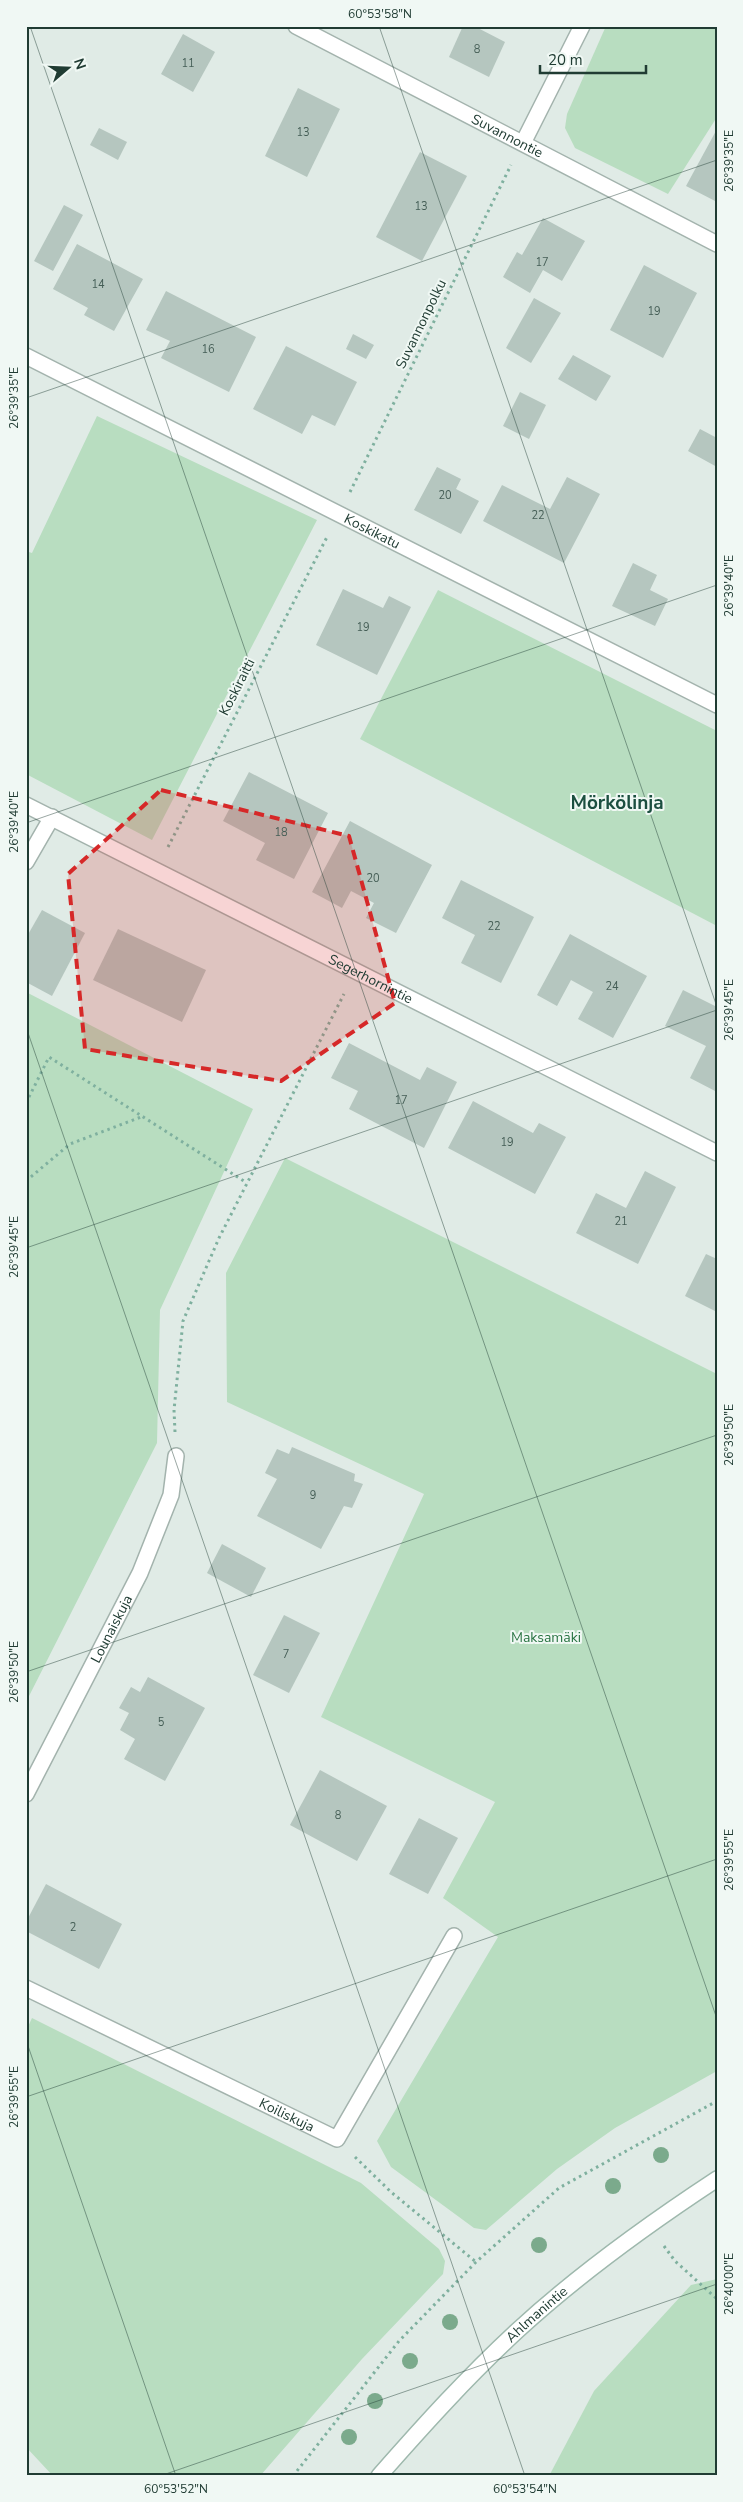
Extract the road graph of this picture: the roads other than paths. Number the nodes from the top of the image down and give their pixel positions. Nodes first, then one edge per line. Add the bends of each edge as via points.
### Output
1 (296, 26) edge
2 (582, 26) edge
3 (523, 143) junction
4 (717, 244) edge
5 (26, 356) edge
6 (717, 705) edge
7 (26, 805) edge
8 (52, 817) junction
9 (26, 862) edge
10 (717, 1153) edge
11 (176, 1456) road end
12 (26, 1794) edge
13 (454, 1936) dead end
14 (26, 1988) edge
15 (717, 2179) edge
16 (379, 2476) edge

1 - 3 street, Suvannontie
2 - 3 street
3 - 4 street, Suvannontie
5 - 6 street, Koskikatu
7 - 8 street, Segerhornintie
8 - 9 street
8 - 10 street, Segerhornintie
11 - 12 street, Lounaiskuja via 171,1495 140,1574
13 - 14 street, Koiliskuja via 337,2139
15 - 16 street, Ahlmanintie via 649,2225 562,2291 464,2383

